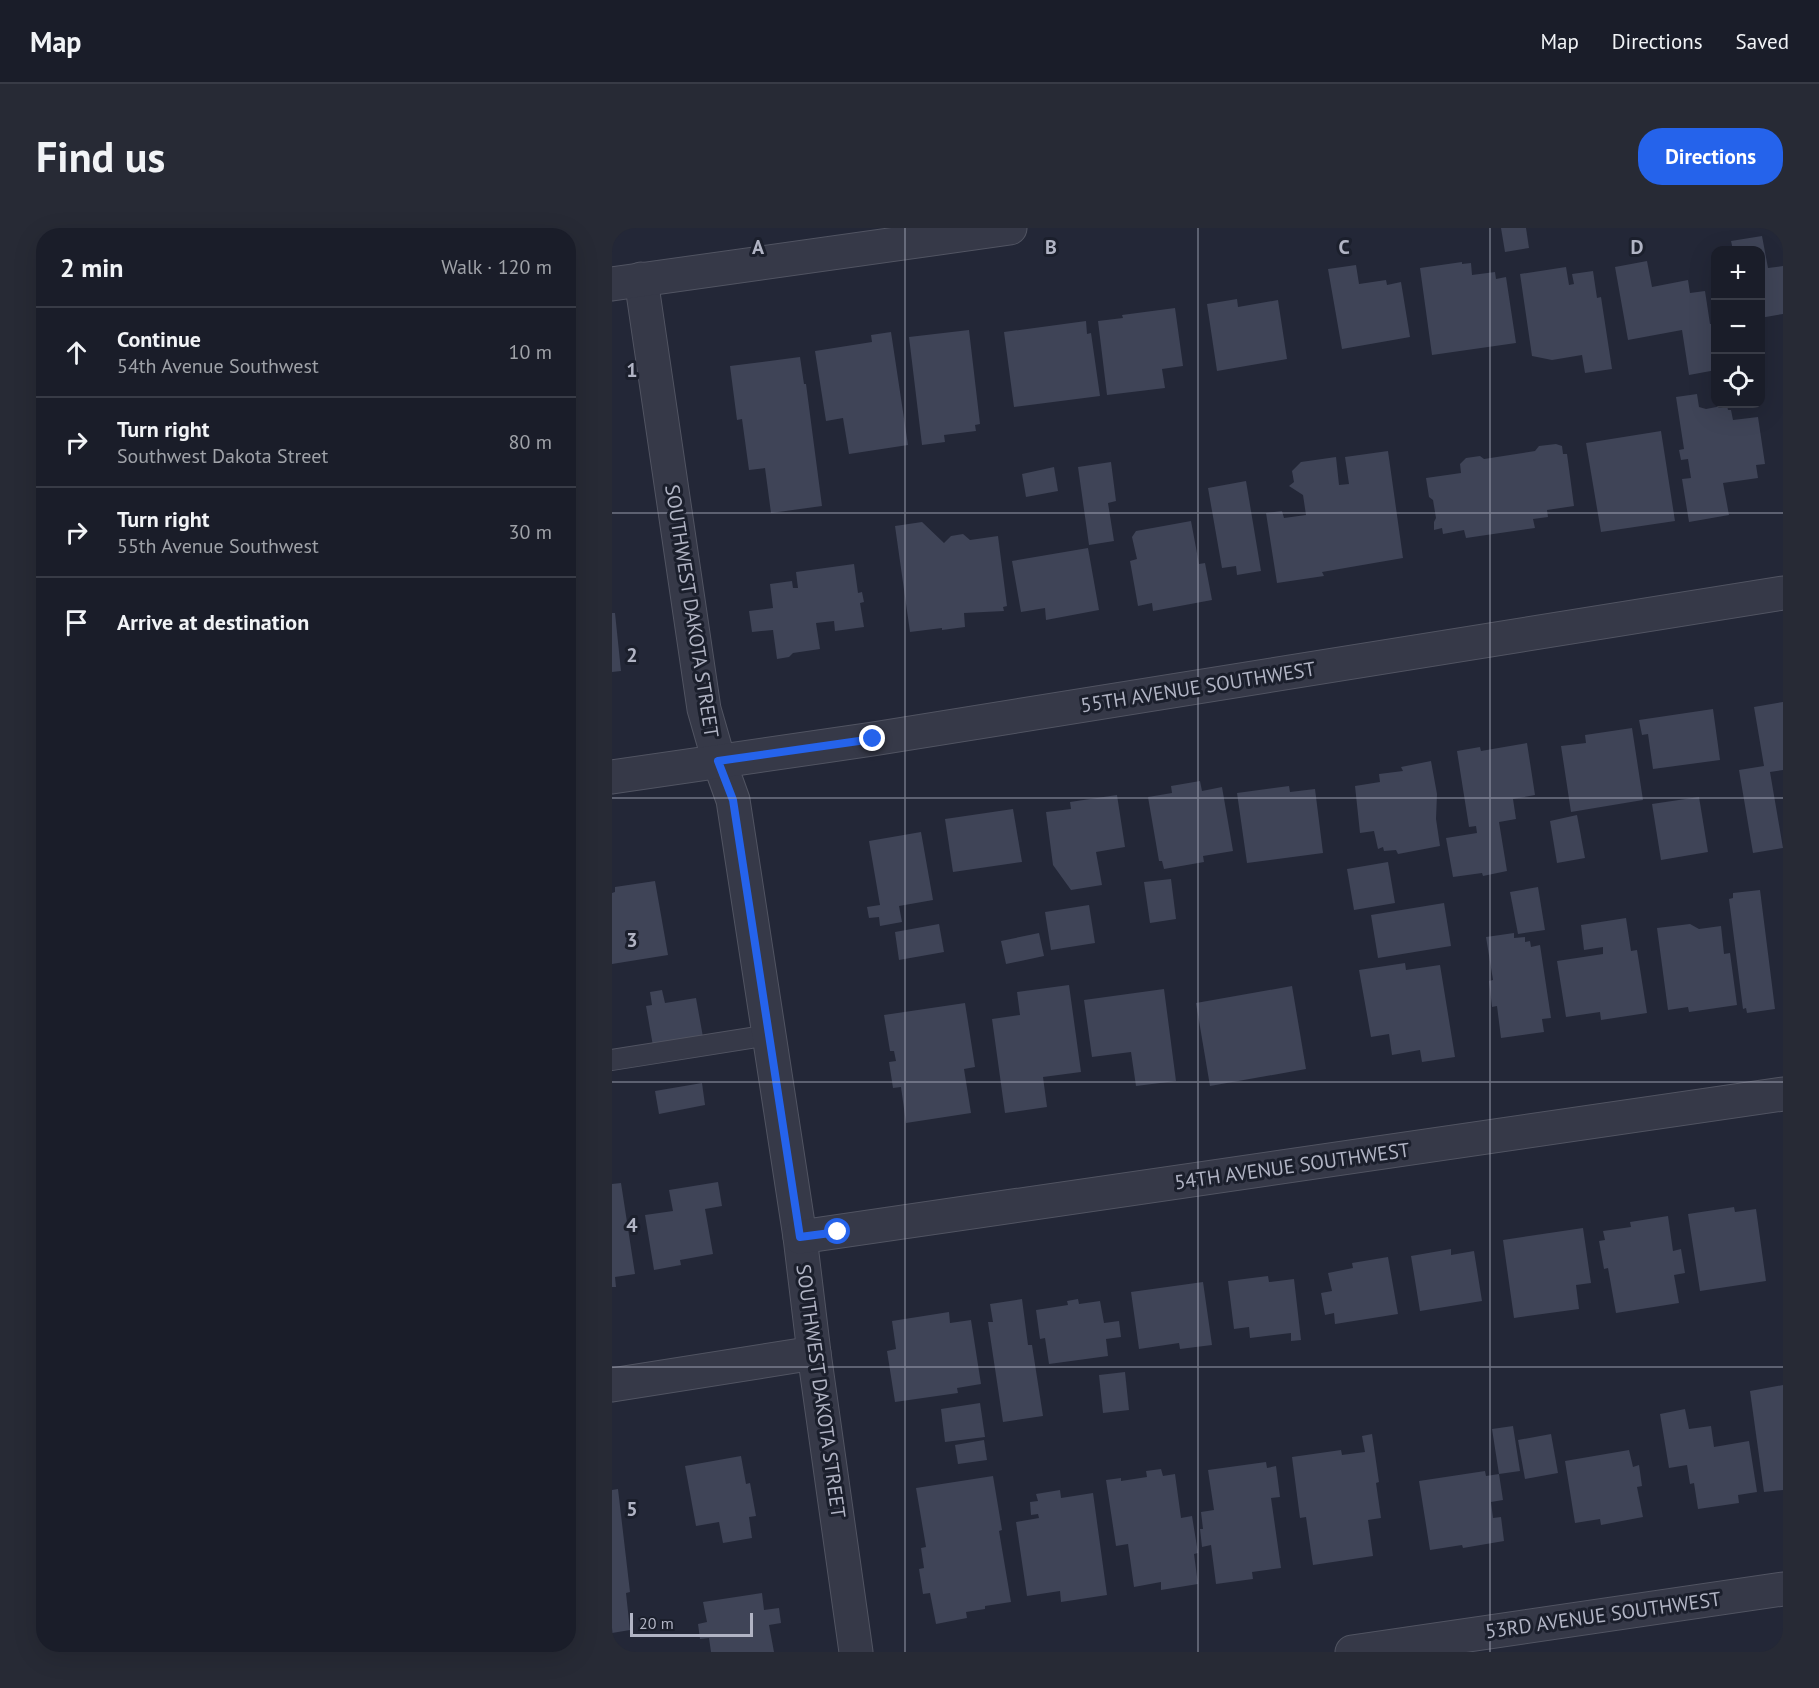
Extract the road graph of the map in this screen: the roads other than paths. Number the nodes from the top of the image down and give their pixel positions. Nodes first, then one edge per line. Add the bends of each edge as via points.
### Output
1 (1010, 228) edge
2 (626, 282) edge
3 (1783, 593) edge
4 (718, 761) junction
5 (612, 777) edge
6 (769, 1035) junction
7 (612, 1060) edge
8 (1783, 1094) edge
9 (800, 1237) junction
10 (814, 1353) junction
11 (612, 1385) edge
12 (1783, 1589) edge
13 (856, 1652) edge
14 (1352, 1652) edge

1 - 2 street
2 - 4 street, SOUTHWEST DAKOTA STREET via 704,709
3 - 4 street, 55TH AVENUE SOUTHWEST
4 - 5 street, 55TH AVENUE SOUTHWEST
4 - 6 street, SOUTHWEST DAKOTA STREET via 733,800
6 - 7 lane
6 - 9 street, SOUTHWEST DAKOTA STREET
8 - 9 street, 54TH AVENUE SOUTHWEST
9 - 10 street, SOUTHWEST DAKOTA STREET
10 - 11 street
10 - 13 street, SOUTHWEST DAKOTA STREET
12 - 14 street, 53RD AVENUE SOUTHWEST

